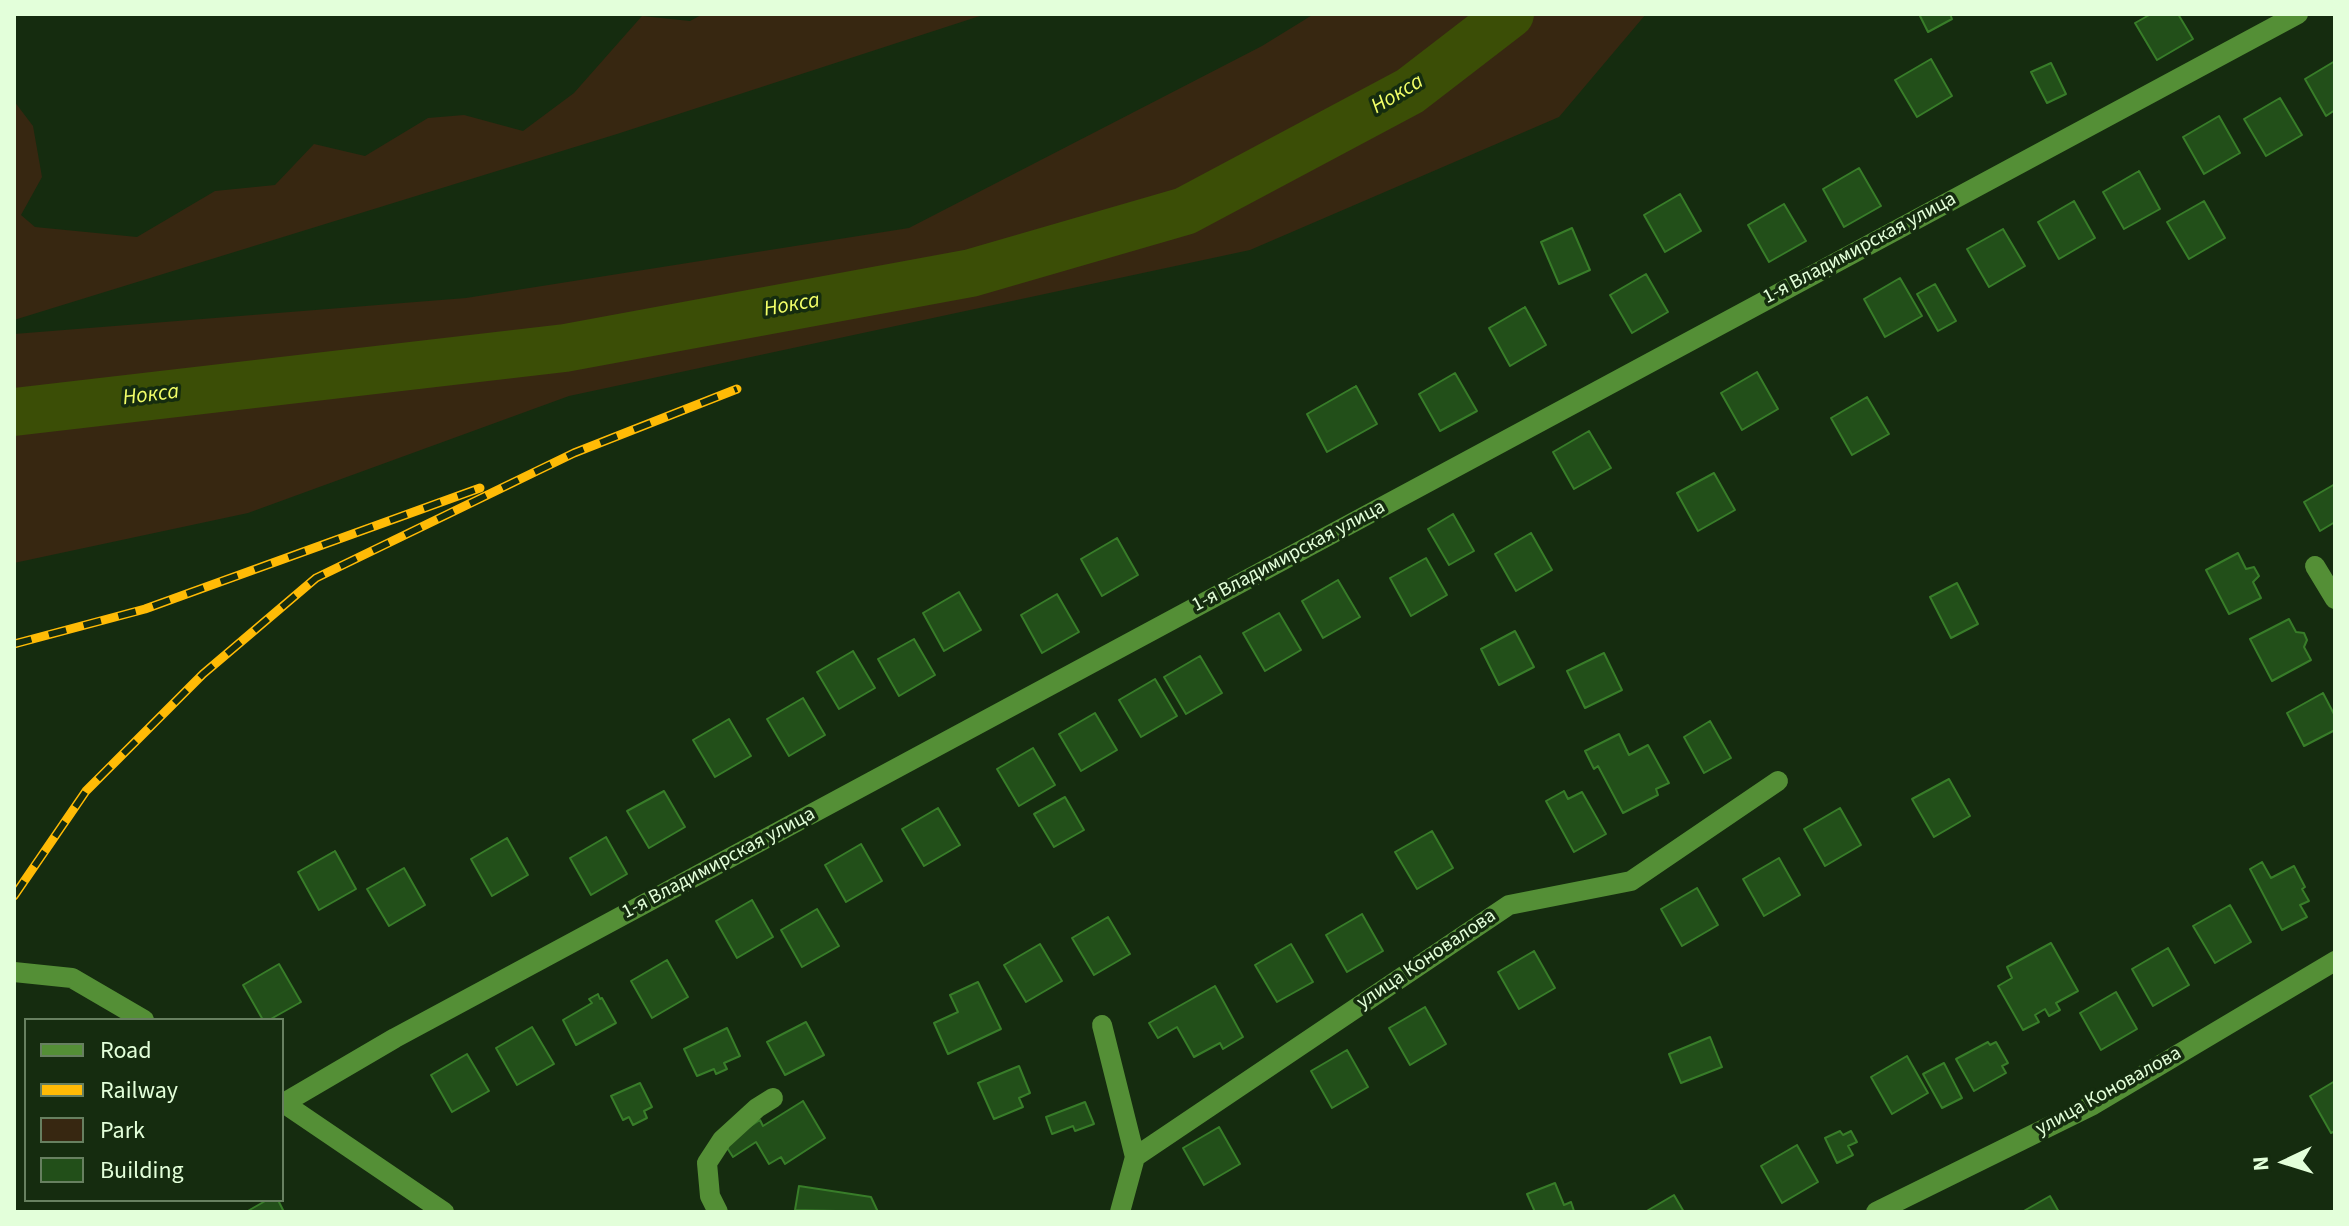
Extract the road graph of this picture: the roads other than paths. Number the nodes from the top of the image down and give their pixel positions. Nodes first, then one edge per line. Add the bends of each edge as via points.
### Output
1 (2298, 14) edge
2 (2315, 566) dead end
3 (2335, 599) edge
4 (1778, 781) dead end
5 (2335, 961) edge
6 (14, 972) edge
7 (141, 1018) edge
8 (1102, 1025) dead end
9 (773, 1098) dead end
10 (284, 1102) edge
11 (284, 1104) edge
12 (1135, 1157) junction
13 (444, 1212) edge
14 (718, 1212) edge
15 (1120, 1212) edge
16 (1876, 1212) edge

1 - 10 street, 1-я Владимирская улица
2 - 3 street
4 - 12 street, улица Коновалова via 1631,881 1509,905
5 - 16 street, улица Коновалова via 2093,1105
6 - 7 street via 72,978
8 - 12 street
9 - 14 street via 722,1140 707,1163 710,1196
11 - 13 street
12 - 15 street

